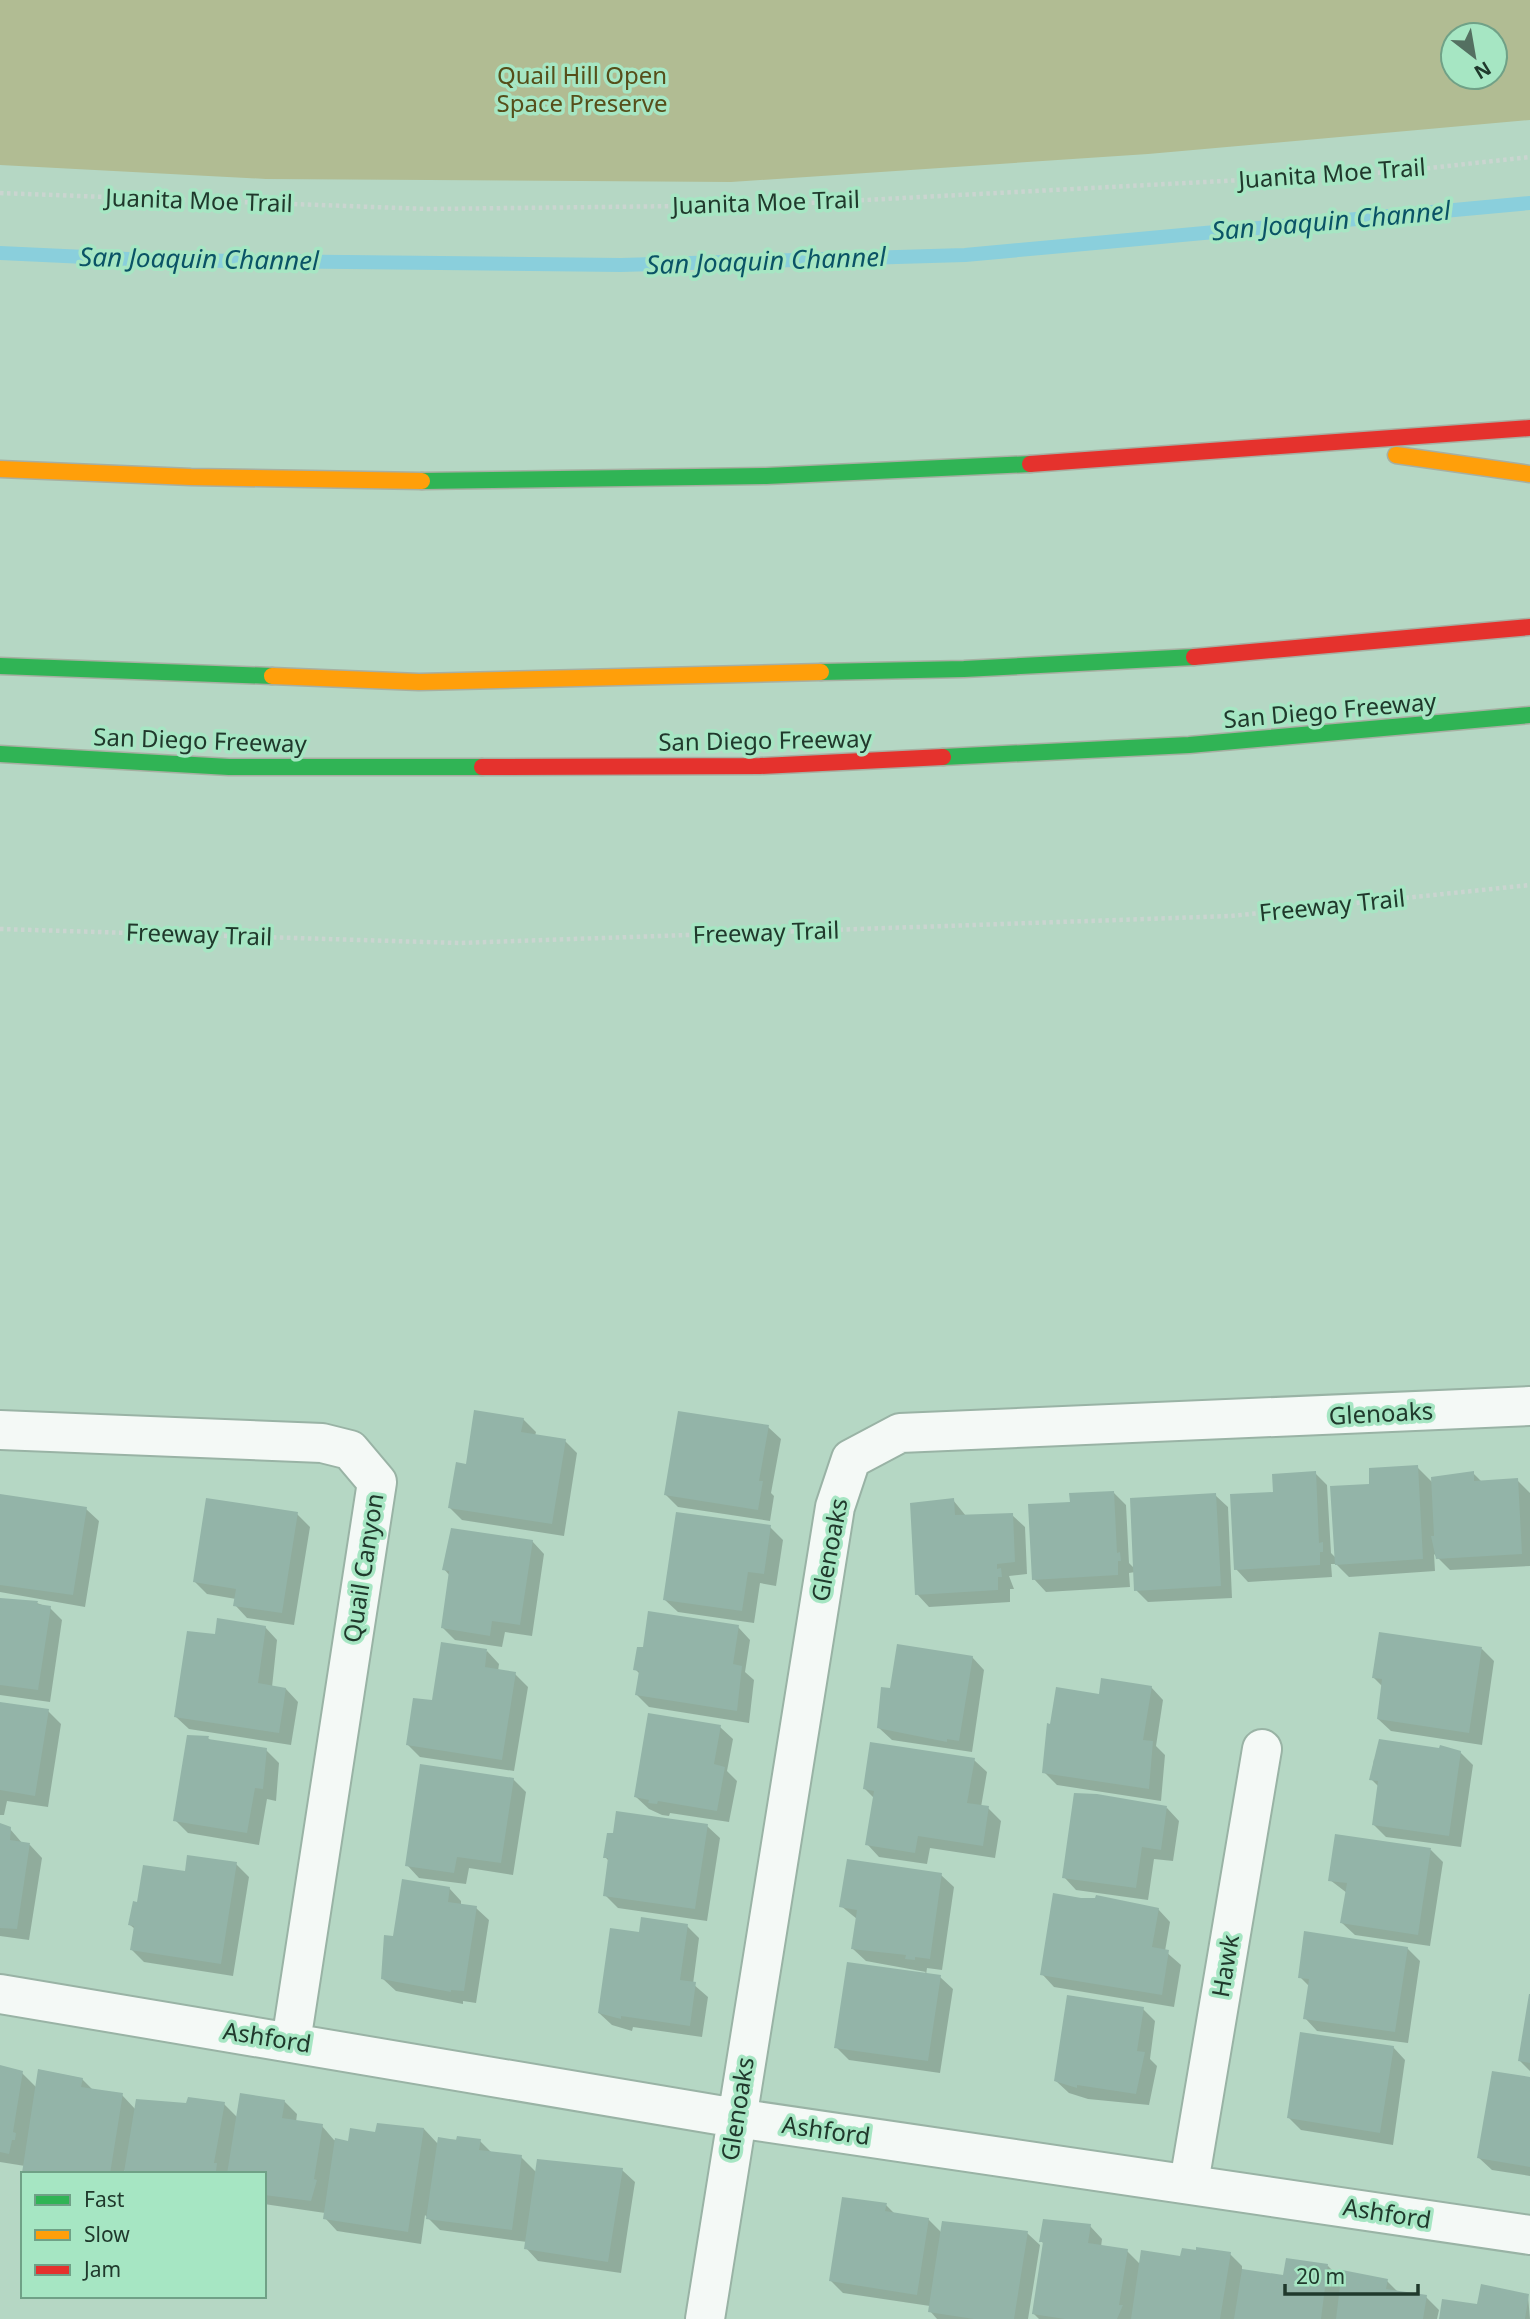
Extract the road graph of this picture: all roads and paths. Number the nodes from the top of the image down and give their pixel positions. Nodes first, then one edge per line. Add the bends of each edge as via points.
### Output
1 (1530, 158) edge
2 (0, 193) edge
3 (1530, 428) edge
4 (1332, 446) junction
5 (0, 469) edge
6 (1530, 474) edge
7 (1530, 626) edge
8 (0, 666) edge
9 (1530, 716) edge
10 (0, 754) edge
11 (1530, 885) edge
12 (0, 929) edge
13 (1530, 1406) edge
14 (0, 1430) edge
15 (1262, 1749) dead end
16 (0, 1994) edge
17 (291, 2042) junction
18 (736, 2118) junction
19 (1189, 2183) junction
20 (1530, 2235) edge
21 (705, 2319) edge

1 - 2 path, Juanita Moe Trail via 1393,172 771,205 427,209
3 - 4 highway
4 - 5 highway via 1015,466 626,480 237,478
4 - 6 highway
7 - 8 highway via 1233,655 964,669 419,682
9 - 10 highway, San Diego Freeway via 1189,745 760,766 229,767
11 - 12 path, Freeway Trail via 1231,916 459,943
13 - 18 street, Glenoaks via 900,1433 851,1459 835,1507
14 - 17 street, Quail Canyon via 322,1443 350,1450 377,1482
15 - 19 street, Hawk
16 - 17 street, Ashford
17 - 18 street, Ashford
18 - 19 street, Ashford
18 - 21 street, Glenoaks
19 - 20 street, Ashford

